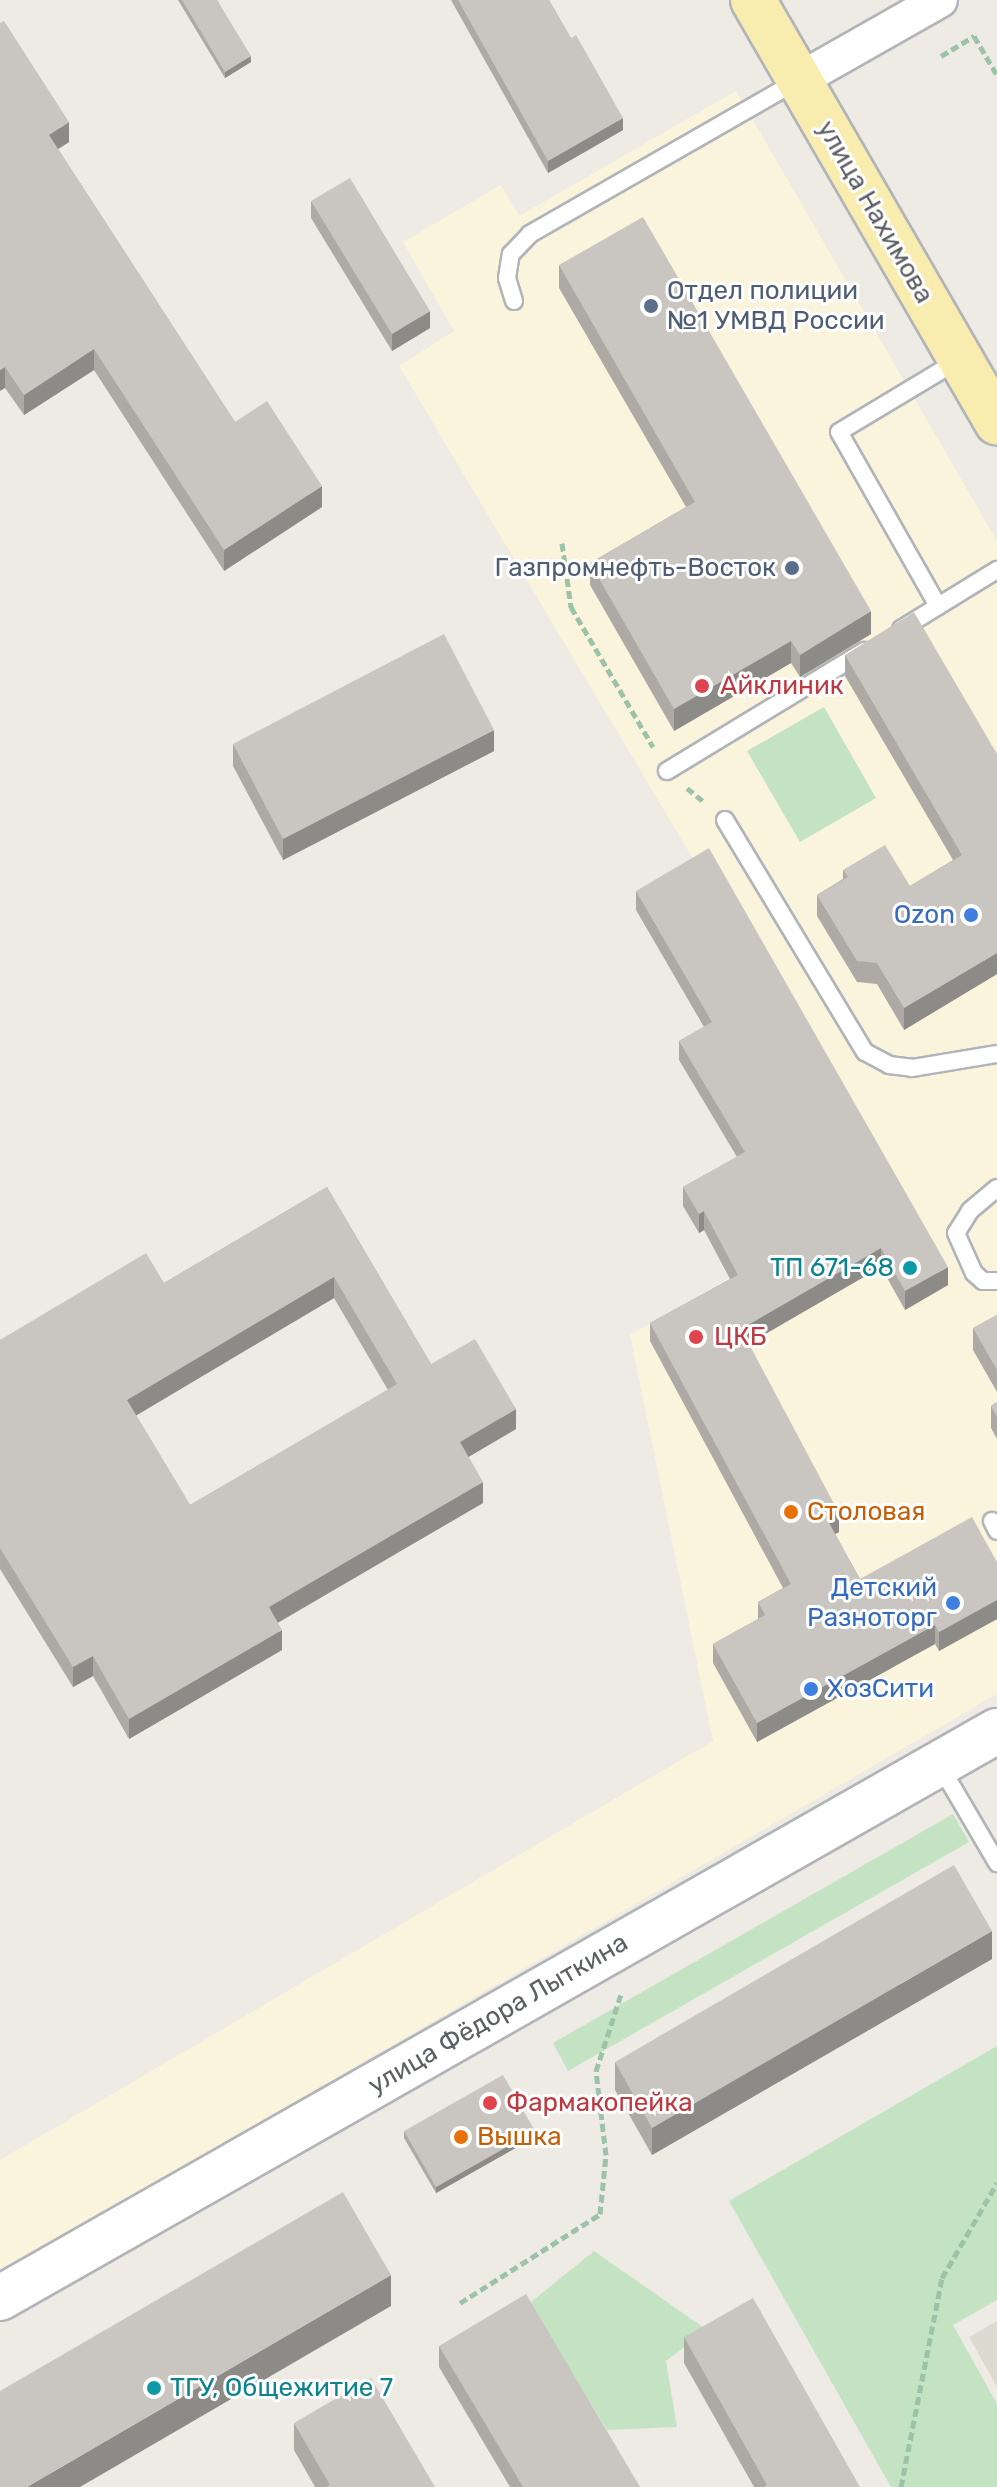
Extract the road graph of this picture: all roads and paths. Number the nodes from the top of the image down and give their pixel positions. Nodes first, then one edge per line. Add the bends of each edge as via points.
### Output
1 (753, 0) edge
2 (940, 0) edge
3 (941, 56) dead end
4 (997, 75) edge
5 (799, 80) junction
6 (514, 301) dead end
7 (960, 359) junction
8 (997, 423) edge
9 (562, 543) dead end
10 (997, 570) edge
11 (938, 606) junction
12 (667, 771) junction
13 (725, 820) joint
14 (997, 1054) edge
15 (997, 1188) edge
16 (997, 1281) edge
17 (997, 1731) edge
18 (939, 1764) junction
19 (997, 1863) edge
20 (622, 1990) dead end
21 (997, 2183) edge
22 (0, 2298) edge
23 (460, 2303) dead end
24 (901, 2487) edge

1 - 5 main road, улица Нахимова
2 - 5 street
3 - 4 path via 974,36
5 - 6 lane via 530,234 511,254 507,278
5 - 7 main road, улица Нахимова
7 - 8 main road, улица Нахимова
7 - 11 lane via 839,432
9 - 12 path via 571,607
10 - 11 lane
11 - 12 lane
12 - 13 path
13 - 14 lane via 865,1052 889,1065 912,1068
15 - 16 lane via 970,1211 956,1233 974,1273 983,1281
17 - 18 street, улица Фёдора Лыткина
18 - 19 lane
18 - 22 street, улица Фёдора Лыткина
20 - 23 path via 596,2071 606,2155 600,2214
21 - 24 path via 942,2278

